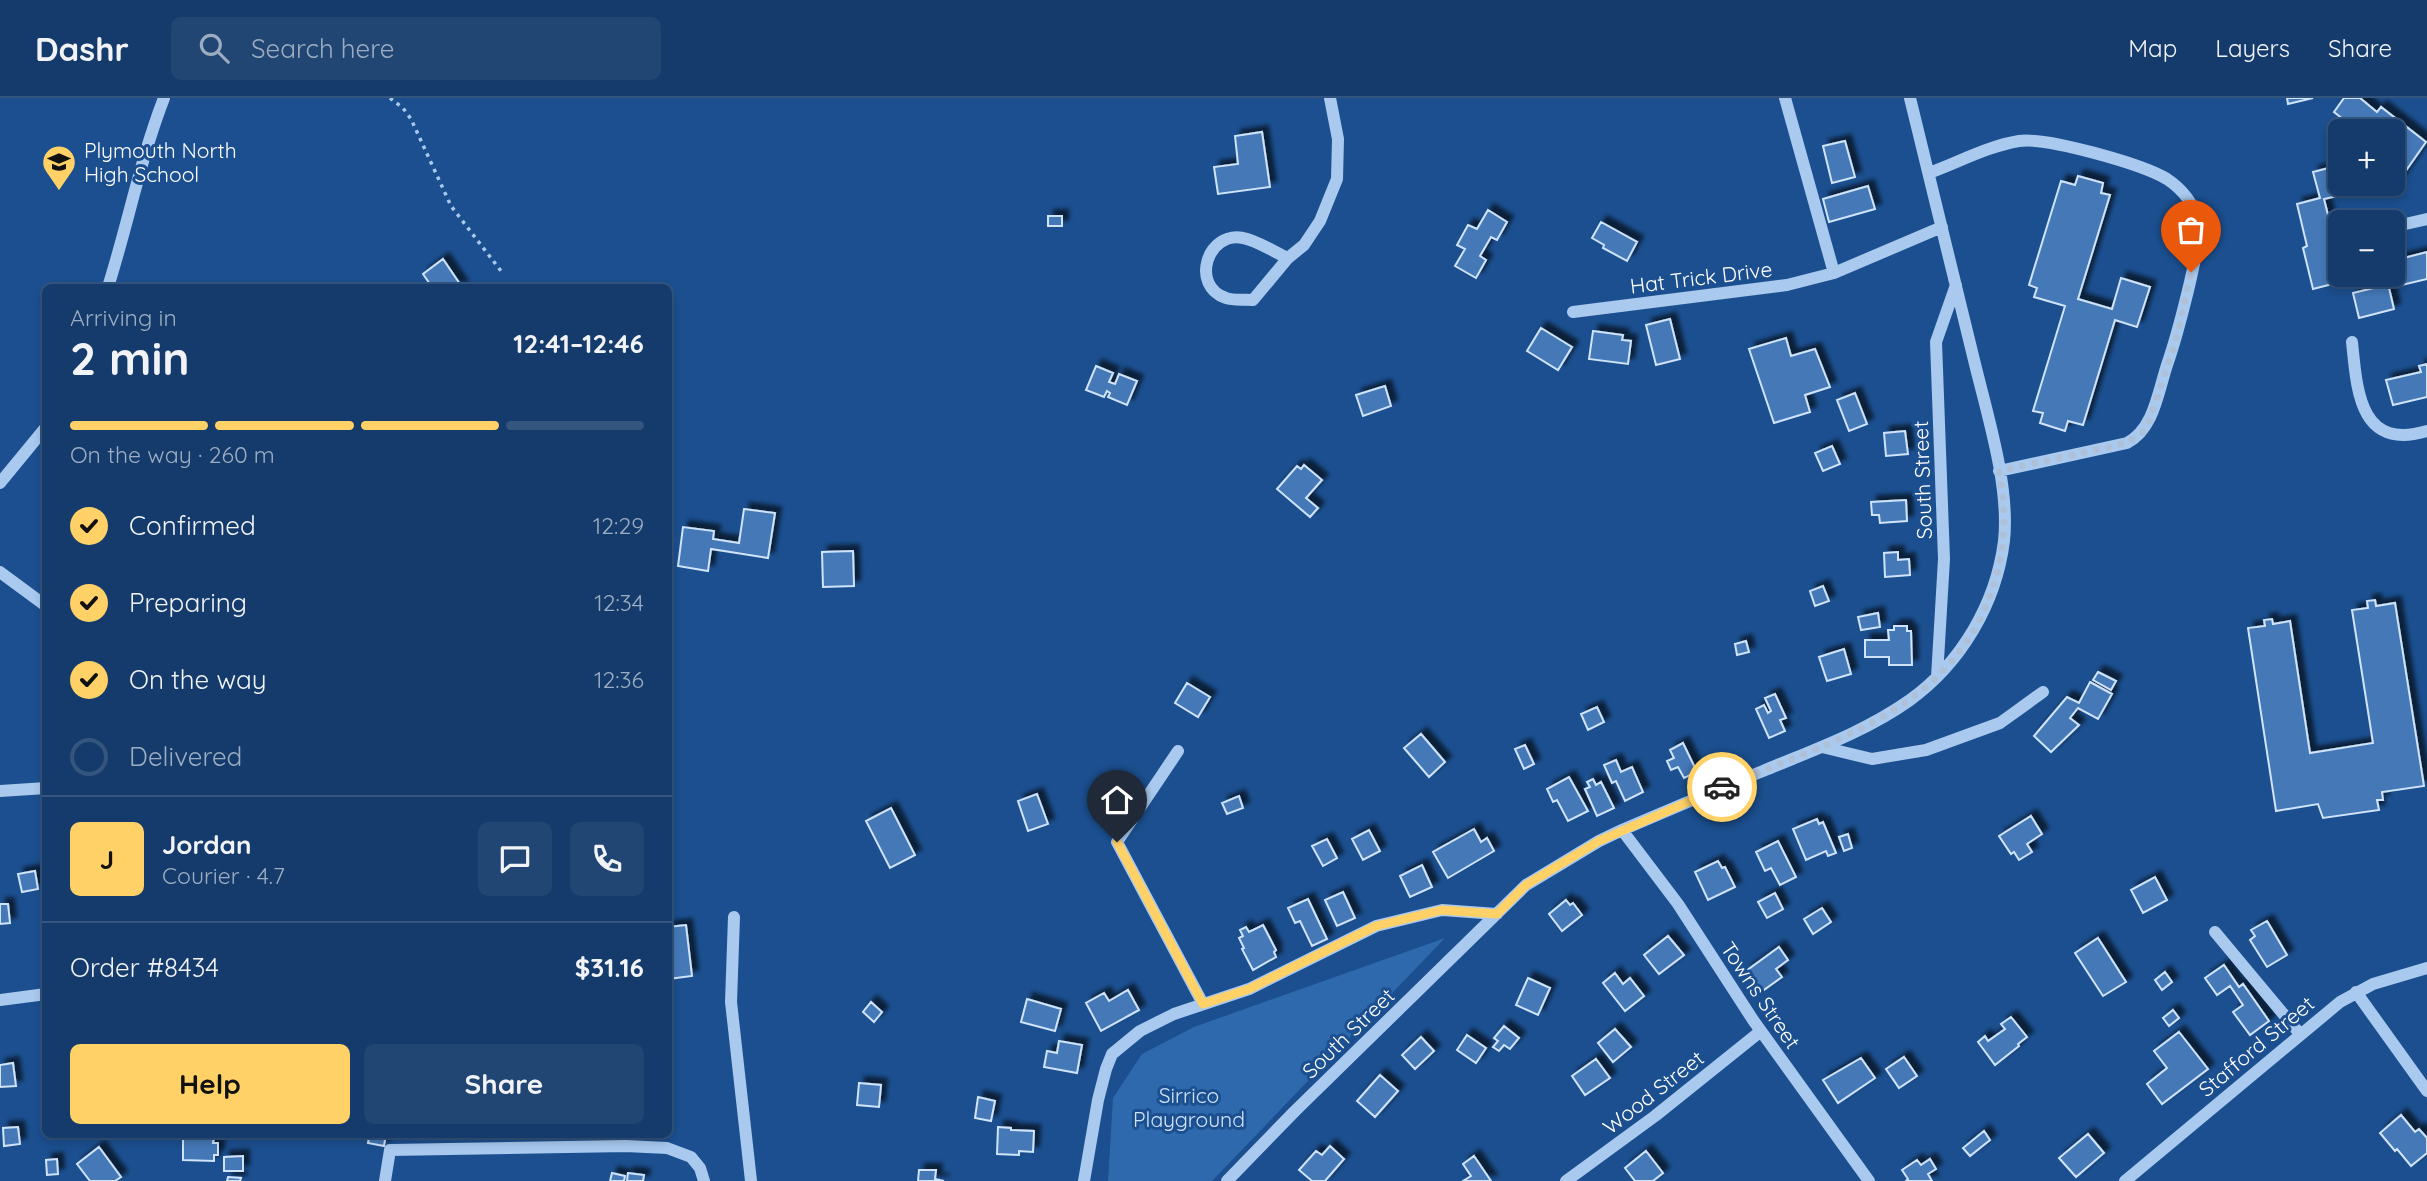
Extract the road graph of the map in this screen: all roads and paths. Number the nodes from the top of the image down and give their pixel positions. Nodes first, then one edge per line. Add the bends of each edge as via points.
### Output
1 (164, 98) edge
2 (390, 98) edge
3 (1331, 98) edge
4 (1785, 98) edge
5 (1910, 98) edge
6 (1929, 173) junction
7 (2427, 219) edge
8 (2405, 224) edge
9 (1942, 227) junction
10 (1288, 258) junction
11 (501, 271) dead end
12 (1834, 273) junction
13 (109, 284) edge
14 (1956, 285) junction
15 (1573, 312) dead end
16 (2352, 342) dead end
17 (2427, 431) edge
18 (42, 433) edge
19 (1999, 471) junction
20 (0, 483) edge
21 (0, 572) edge
22 (42, 603) edge
23 (1937, 677) junction
24 (2043, 692) dead end
25 (1821, 747) junction
26 (1178, 751) dead end
27 (42, 788) edge
28 (0, 791) edge
29 (1622, 830) junction
30 (1497, 914) junction
31 (734, 917) dead end
32 (2215, 932) dead end
33 (2427, 968) edge
34 (2356, 992) junction
35 (42, 995) edge
36 (0, 1000) edge
37 (1203, 1004) junction
38 (1761, 1031) junction
39 (2300, 1034) junction
40 (2427, 1091) edge
41 (386, 1181) edge
42 (704, 1181) edge
43 (751, 1181) edge
44 (1084, 1181) edge
45 (1227, 1181) edge
46 (1566, 1181) edge
47 (1869, 1181) edge
48 (2125, 1181) edge

1 - 13 street
2 - 11 path via 411,119 451,206
3 - 10 street via 1338,139 1337,179 1320,221 1304,245
4 - 12 street
5 - 6 street, South Street
6 - 9 street, South Street
6 - 19 street via 2005,145 2044,141 2143,167 2169,180 2187,196 2200,224 2177,337 2143,432 2127,443
7 - 8 street
9 - 12 street, Hat Trick Drive
9 - 14 street, South Street
10 - 10 street via 1243,238 1223,239 1211,251 1205,269 1209,285 1225,298 1253,300
12 - 15 street, Hat Trick Drive via 1787,285
14 - 19 street, South Street
14 - 23 street, South Street via 1936,342 1944,559
16 - 17 street via 2358,395 2368,416 2390,434
18 - 20 street
19 - 23 street, South Street via 2005,515 1992,591 1971,635
21 - 22 street
23 - 25 street, South Street via 1891,713
24 - 25 street via 2000,723 1926,750 1872,759
25 - 29 street, South Street
26 - 37 street via 1117,842
27 - 28 street
29 - 30 street, South Street via 1526,885
29 - 38 street, Towns Street via 1678,904
30 - 37 street via 1442,910 1376,926 1249,989
30 - 45 street, South Street
31 - 43 street via 731,1002
32 - 39 street
33 - 34 street, Stafford Street
34 - 39 street, Stafford Street
34 - 40 street
35 - 36 street
37 - 44 street via 1140,1031 1112,1054 1100,1092
38 - 46 street, Wood Street
38 - 47 street, Towns Street
39 - 48 street, Stafford Street
41 - 42 street via 390,1150 626,1146 667,1148 685,1154 695,1161

